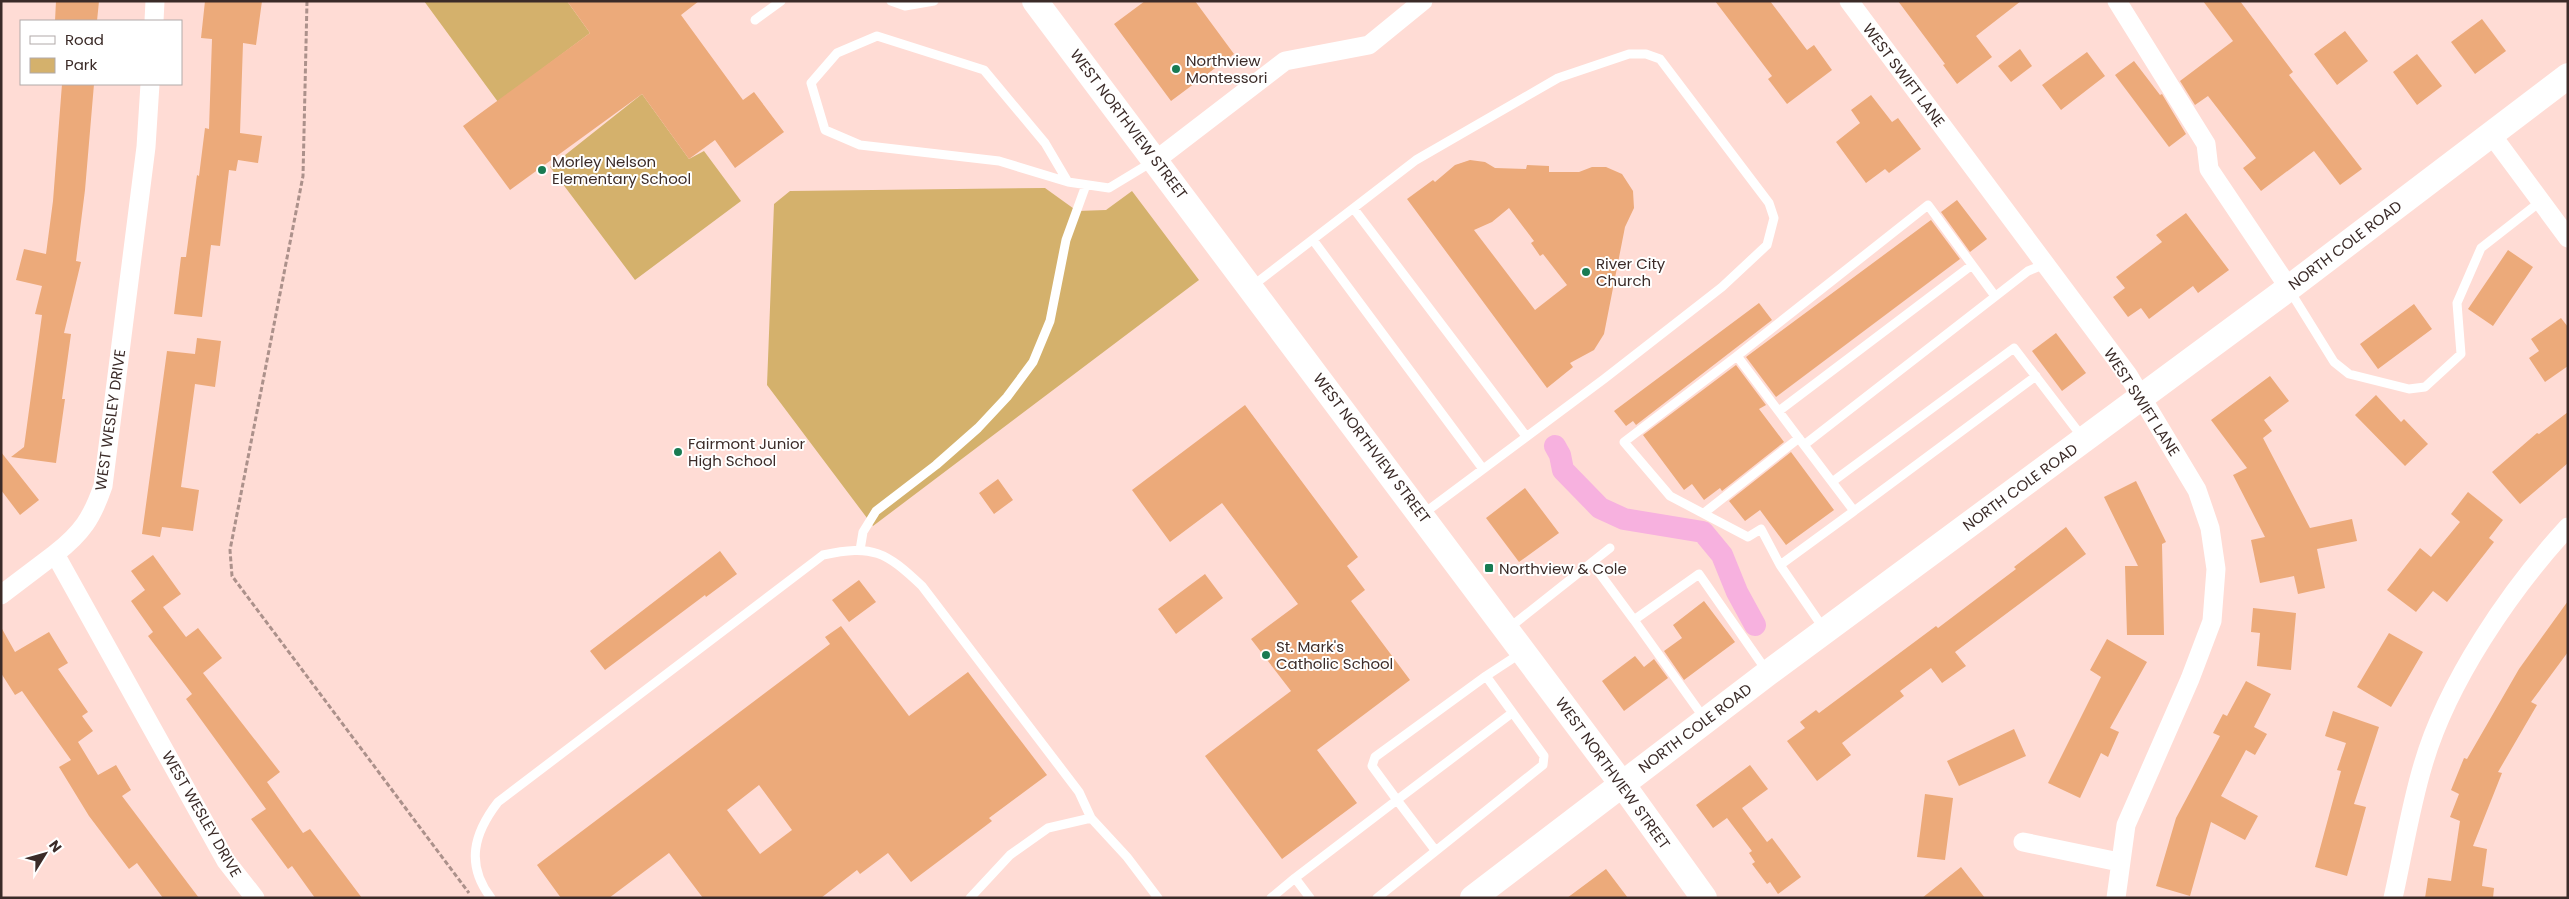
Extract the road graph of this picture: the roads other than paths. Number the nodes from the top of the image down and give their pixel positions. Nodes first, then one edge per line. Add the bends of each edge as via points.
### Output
1 (155, 1) edge
2 (781, 1) edge
3 (891, 1) edge
4 (934, 1) edge
5 (1036, 1) edge
6 (1423, 1) edge
7 (1850, 1) edge
8 (2117, 1) edge
9 (154, 20) edge
10 (755, 20) dead end
11 (2568, 76) edge
12 (150, 85) edge
13 (2491, 134) junction
14 (1156, 160) junction
15 (1068, 182) junction
16 (1086, 185) junction
17 (2541, 201) junction
18 (1354, 209) junction
19 (2568, 238) edge
20 (1313, 240) junction
21 (2045, 264) junction
22 (1972, 265) junction
23 (1251, 287) junction
24 (2289, 288) junction
25 (1995, 296) junction
26 (1737, 356) junction
27 (2036, 376) junction
28 (2141, 398) junction
29 (1778, 410) junction
30 (1526, 436) junction
31 (2084, 440) junction
32 (1801, 441) junction
33 (1483, 469) junction
34 (1832, 482) junction
35 (1854, 511) junction
36 (1704, 513) junction
37 (1422, 515) junction
38 (2568, 527) edge
39 (1610, 548) dead end
40 (860, 550) junction
41 (55, 554) junction
42 (1592, 563) junction
43 (1780, 565) junction
44 (1, 595) edge
45 (1634, 620) junction
46 (1507, 629) junction
47 (1825, 630) junction
48 (1523, 651) junction
49 (1768, 672) junction
50 (1486, 676) junction
51 (1512, 713) junction
52 (1706, 720) junction
53 (1622, 784) junction
54 (1397, 800) junction
55 (1091, 818) junction
56 (2023, 842) dead end
57 (1435, 850) junction
58 (2119, 862) junction
59 (1296, 878) junction
60 (1697, 893) edge
61 (255, 898) edge
62 (491, 898) edge
63 (970, 898) edge
64 (1158, 898) edge
65 (1271, 898) edge
66 (1310, 898) edge
67 (1377, 898) edge
68 (1473, 898) edge
69 (2116, 898) edge
70 (2393, 898) edge

1 - 9 street
2 - 10 lane
3 - 4 lane via 905,6
5 - 14 main road, WEST NORTHVIEW STREET
6 - 14 street via 1369,45 1286,61
7 - 21 street, WEST SWIFT LANE
8 - 24 street via 2206,144 2209,169
11 - 13 main road, NORTH COLE ROAD
12 - 41 street, WEST WESLEY DRIVE via 146,147 102,486 94,512 76,538
13 - 17 street
13 - 24 main road, NORTH COLE ROAD
14 - 16 lane via 1109,188
14 - 23 main road, WEST NORTHVIEW STREET
15 - 15 lane via 1045,143 984,70 877,36 837,53 811,83 825,130 860,145 999,161
15 - 16 lane
16 - 40 lane via 1066,240 1050,321 1033,362 978,428 876,511 864,532
17 - 19 street
17 - 24 lane via 2482,248 2456,303 2461,354 2425,388 2409,389 2349,374 2334,362
18 - 20 lane
18 - 30 lane
18 - 30 lane via 1416,160 1558,78 1630,54 1646,54 1660,59 1763,195 1774,218 1767,246 1714,293
20 - 23 lane
20 - 33 lane
21 - 25 lane via 2028,271
21 - 28 street, WEST SWIFT LANE via 2128,375
22 - 25 lane
22 - 26 lane via 1928,205
22 - 29 lane
23 - 37 main road, WEST NORTHVIEW STREET
24 - 28 main road, NORTH COLE ROAD
25 - 32 lane
26 - 29 lane
26 - 36 lane via 1624,442 1670,496
27 - 31 lane
27 - 34 lane via 2014,348
27 - 35 lane
28 - 31 main road, NORTH COLE ROAD
28 - 58 street, WEST SWIFT LANE via 2197,490 2210,528 2216,569 2212,621 2126,825
29 - 32 lane
30 - 33 lane
31 - 47 main road, NORTH COLE ROAD
32 - 34 lane
32 - 36 lane
33 - 37 lane
34 - 35 lane
35 - 43 lane
36 - 43 lane via 1748,536 1761,529
37 - 46 main road, WEST NORTHVIEW STREET
38 - 70 street via 2503,609 2454,688 2423,764
39 - 42 lane
40 - 55 lane via 874,551 897,562 922,586 1078,792
40 - 62 lane via 823,555 498,802 483,822 475,849 476,870
41 - 44 street
41 - 61 street, WEST WESLEY DRIVE via 226,861
42 - 45 lane
42 - 46 lane
43 - 47 lane
45 - 49 lane via 1699,574
45 - 52 lane
46 - 48 main road, WEST NORTHVIEW STREET
47 - 49 main road, NORTH COLE ROAD
48 - 50 lane
48 - 53 main road, WEST NORTHVIEW STREET
49 - 52 main road, NORTH COLE ROAD
50 - 51 lane
50 - 54 lane via 1375,757 1372,766
51 - 54 lane
51 - 57 lane via 1544,756 1543,765
52 - 53 main road, NORTH COLE ROAD
53 - 60 main road, WEST NORTHVIEW STREET
53 - 68 main road, NORTH COLE ROAD
54 - 57 lane
54 - 59 lane
55 - 63 lane via 1048,828 1010,856
55 - 64 lane via 1127,857
56 - 58 street
57 - 67 lane
58 - 69 street, WEST SWIFT LANE
59 - 65 lane
59 - 66 lane

